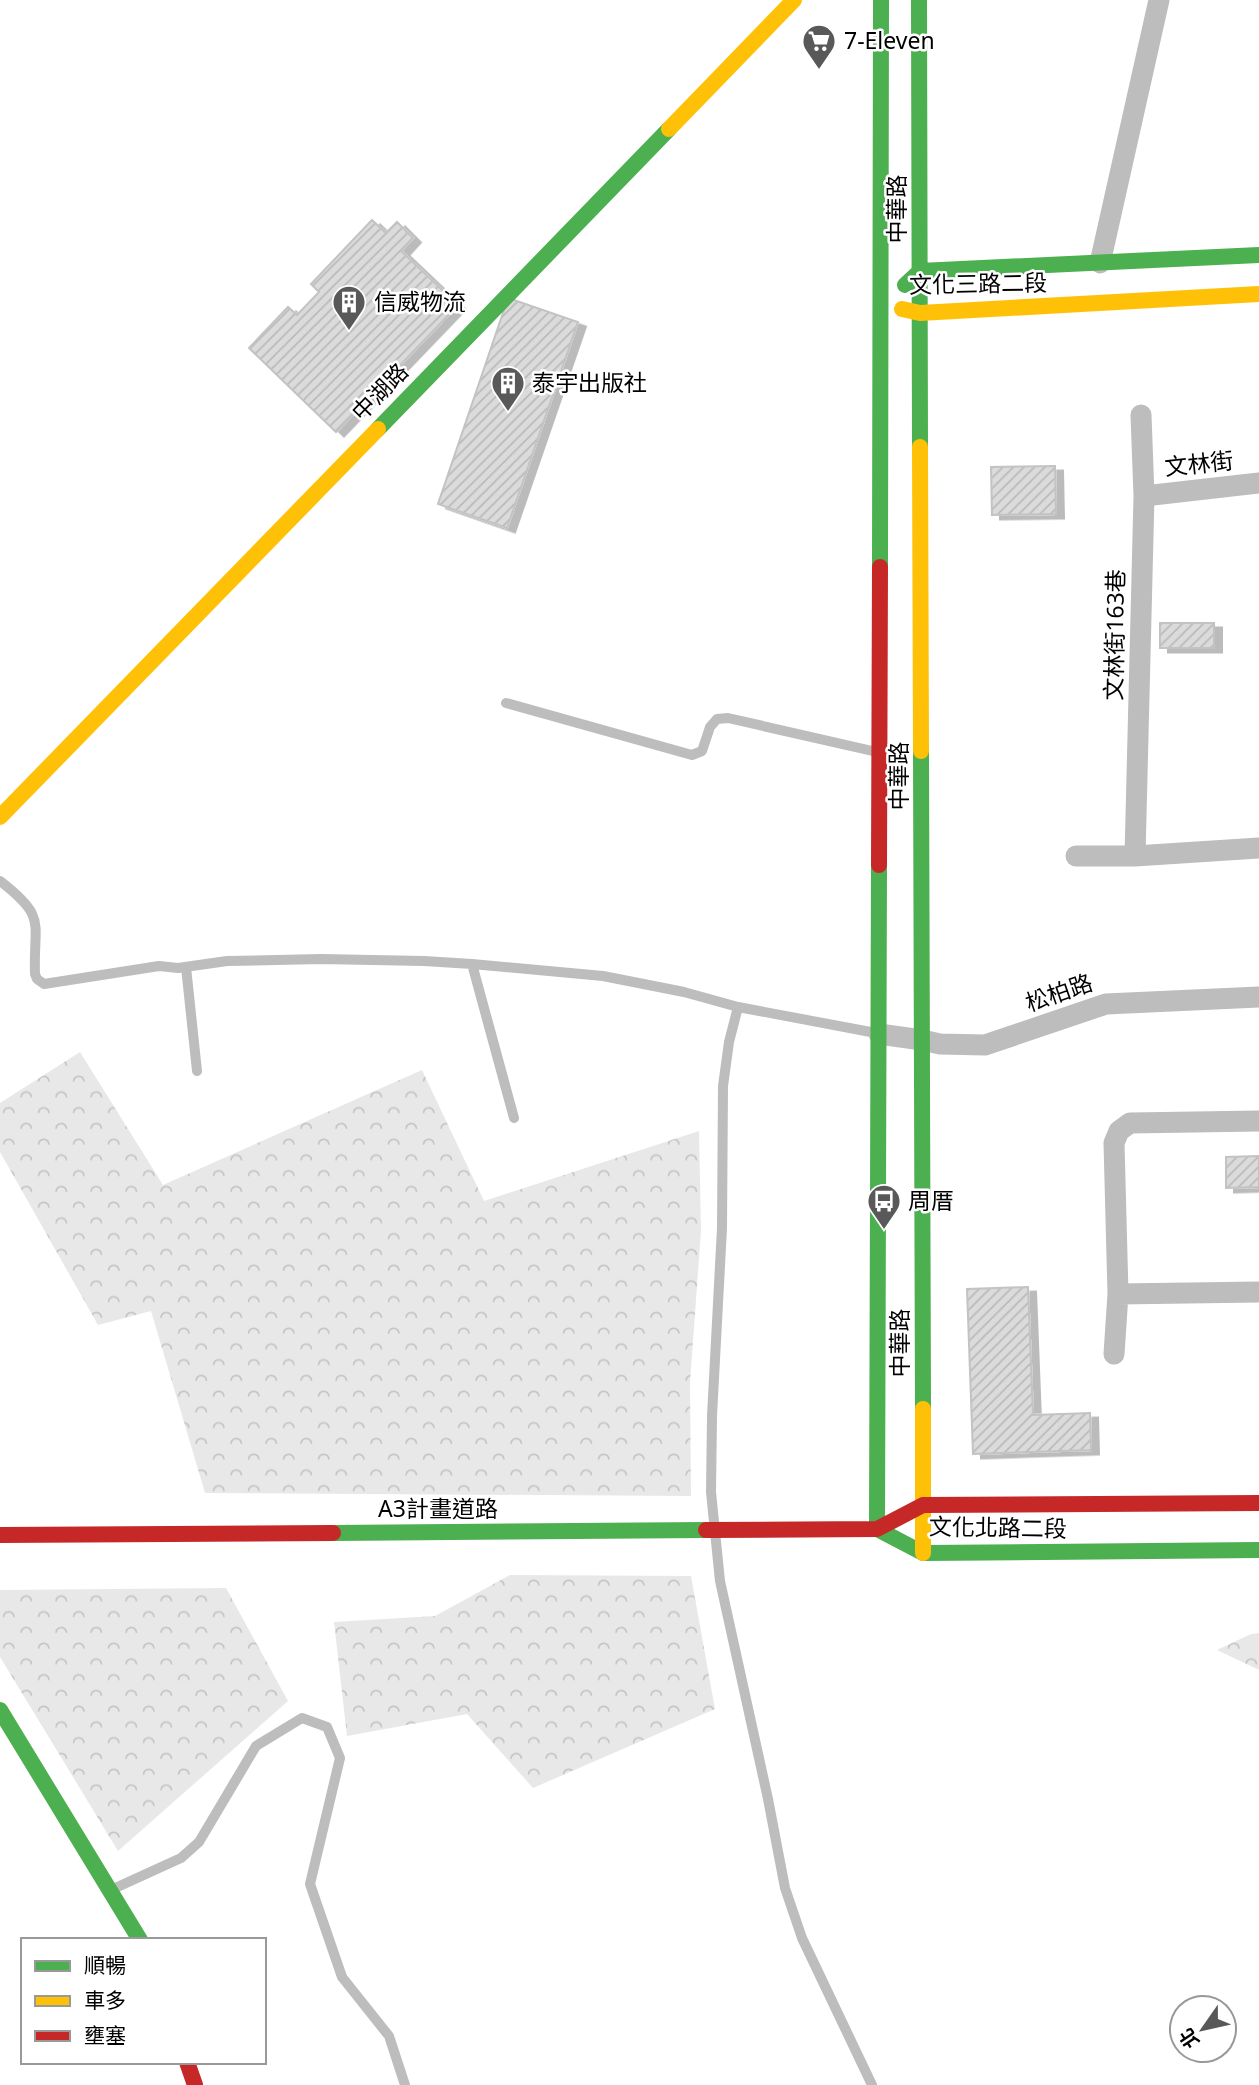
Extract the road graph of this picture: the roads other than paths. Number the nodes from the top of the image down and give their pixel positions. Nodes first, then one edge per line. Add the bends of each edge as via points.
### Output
1 (794, 0) edge
2 (881, 0) edge
3 (919, 0) edge
4 (1159, 0) edge
5 (1259, 255) edge
6 (1100, 263) junction
7 (920, 271) junction
8 (1259, 294) edge
9 (880, 306) junction
10 (920, 313) junction
11 (1141, 415) dead end
12 (1259, 483) edge
13 (1144, 496) junction
14 (506, 703) dead end
15 (879, 753) junction
16 (0, 817) edge
17 (1259, 848) edge
18 (1076, 856) dead end
19 (1135, 856) junction
20 (0, 881) edge
21 (472, 964) junction
22 (186, 967) junction
23 (1259, 997) edge
24 (738, 1007) junction
25 (879, 1034) junction
26 (922, 1040) junction
27 (197, 1071) dead end
28 (514, 1118) dead end
29 (1259, 1121) edge
30 (1259, 1292) edge
31 (1118, 1294) junction
32 (1114, 1354) dead end
33 (1259, 1503) edge
34 (923, 1505) junction
35 (877, 1529) junction
36 (715, 1530) junction
37 (0, 1535) edge
38 (1259, 1550) edge
39 (923, 1553) junction
40 (0, 1710) edge
41 (109, 1891) junction
42 (140, 1938) edge
43 (188, 2064) edge
44 (195, 2085) edge
45 (405, 2085) edge
46 (872, 2085) edge

1 - 16 street, 中湖路
2 - 9 street, 中華路
3 - 7 street, 中華路
4 - 6 street
5 - 6 street, 文化三路二段
6 - 7 street, 文化三路二段
7 - 9 street, 文化三路二段
7 - 10 street, 中華路
8 - 10 street, 文化三路二段
9 - 10 street, 文化三路二段
9 - 15 street, 中華路
10 - 26 street, 中華路
11 - 13 street, 文林街163巷
12 - 13 street, 文林街
13 - 19 street, 文林街163巷
14 - 15 lane via 692,755 702,751 717,719 728,718
15 - 25 street, 中華路
17 - 19 street
18 - 19 street
20 - 22 lane via 29,906 35,918 35,974 44,984 159,966
21 - 22 lane via 321,959 227,961
21 - 24 lane via 603,976
21 - 28 lane
22 - 27 lane
23 - 26 street, 松柏路 via 1106,1004 985,1045
24 - 25 lane
24 - 36 lane via 723,1086 722,1228 712,1416
25 - 26 street, 松柏路
25 - 35 street, 中華路
26 - 34 street, 中華路
29 - 31 street via 1130,1124 1119,1131 1114,1143
30 - 31 street
31 - 32 street
33 - 34 street, 文化北路二段
34 - 35 street, 文化北路二段
34 - 39 street, 中華路
35 - 36 street, A3計畫道路
35 - 39 street, 文化北路二段
36 - 37 street, A3計畫道路
36 - 46 lane via 720,1581 785,1888 802,1938
38 - 39 street, 文化北路二段
40 - 41 street
41 - 42 street
41 - 45 lane via 181,1858 199,1842 256,1746 302,1718 327,1727 340,1758 310,1884 342,1977 389,2036
43 - 44 street

